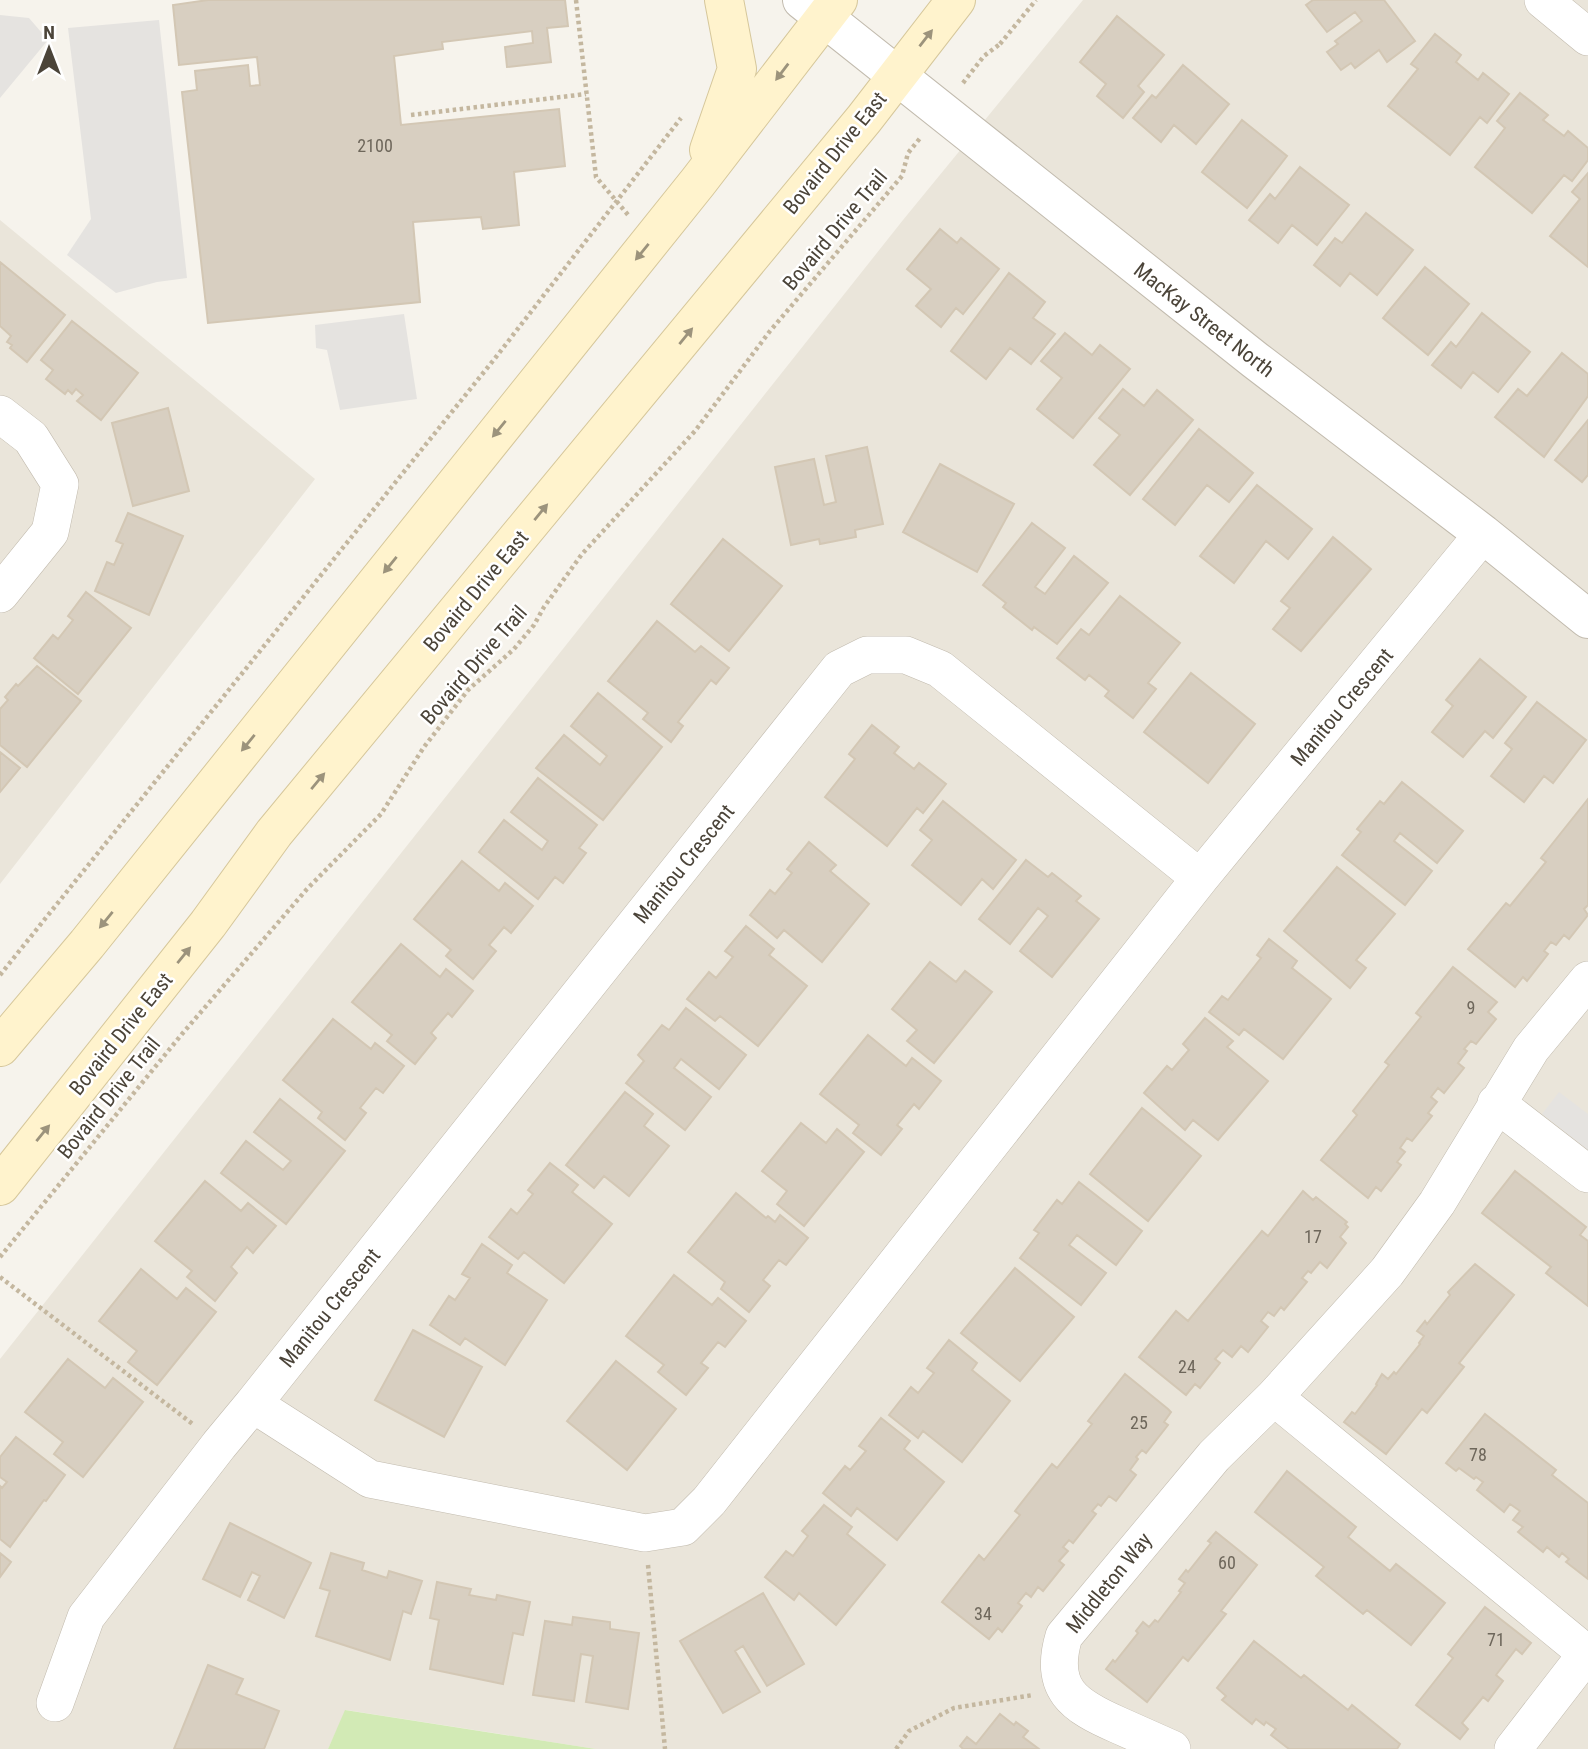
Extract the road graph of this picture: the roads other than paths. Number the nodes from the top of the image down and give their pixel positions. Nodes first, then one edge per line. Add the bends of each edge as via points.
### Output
1 (724, 0) edge
2 (957, 0) edge
3 (1542, 0) edge
4 (821, 6) edge
5 (1588, 37) edge
6 (896, 76) junction
7 (698, 181) junction
8 (0, 414) edge
9 (1483, 534) junction
10 (0, 594) edge
11 (1588, 619) edge
12 (1200, 878) junction
13 (1588, 980) edge
14 (0, 1047) edge
15 (1496, 1103) junction
16 (1588, 1174) edge
17 (0, 1186) edge
18 (1274, 1398) junction
19 (253, 1404) junction
20 (1587, 1653) edge
21 (55, 1703) dead end
22 (1172, 1749) edge
23 (1513, 1749) edge

1 - 7 main road via 737,68
6 -> 2 main road, Bovaird Drive East
3 - 5 street
4 - 6 street, MacKay Street North
4 -> 7 main road
6 - 9 street, MacKay Street North
17 -> 6 main road, Bovaird Drive East via 208,925 274,833
7 -> 14 main road
8 - 10 street via 31,438 60,484 50,532
9 - 11 street, MacKay Street North
9 - 12 street, Manitou Crescent
12 - 19 street, Manitou Crescent via 709,1501 683,1527 645,1533 370,1479
12 - 19 street, Manitou Crescent via 940,669 906,655 867,655 839,669
13 - 15 street, Middleton Way via 1531,1049
15 - 16 street
15 - 18 street, Middleton Way via 1437,1202 1387,1272
18 - 20 street
18 - 22 street, Middleton Way via 1214,1456 1064,1636 1059,1654 1068,1694 1086,1711
19 - 21 street, Manitou Crescent via 86,1617
20 - 23 street

